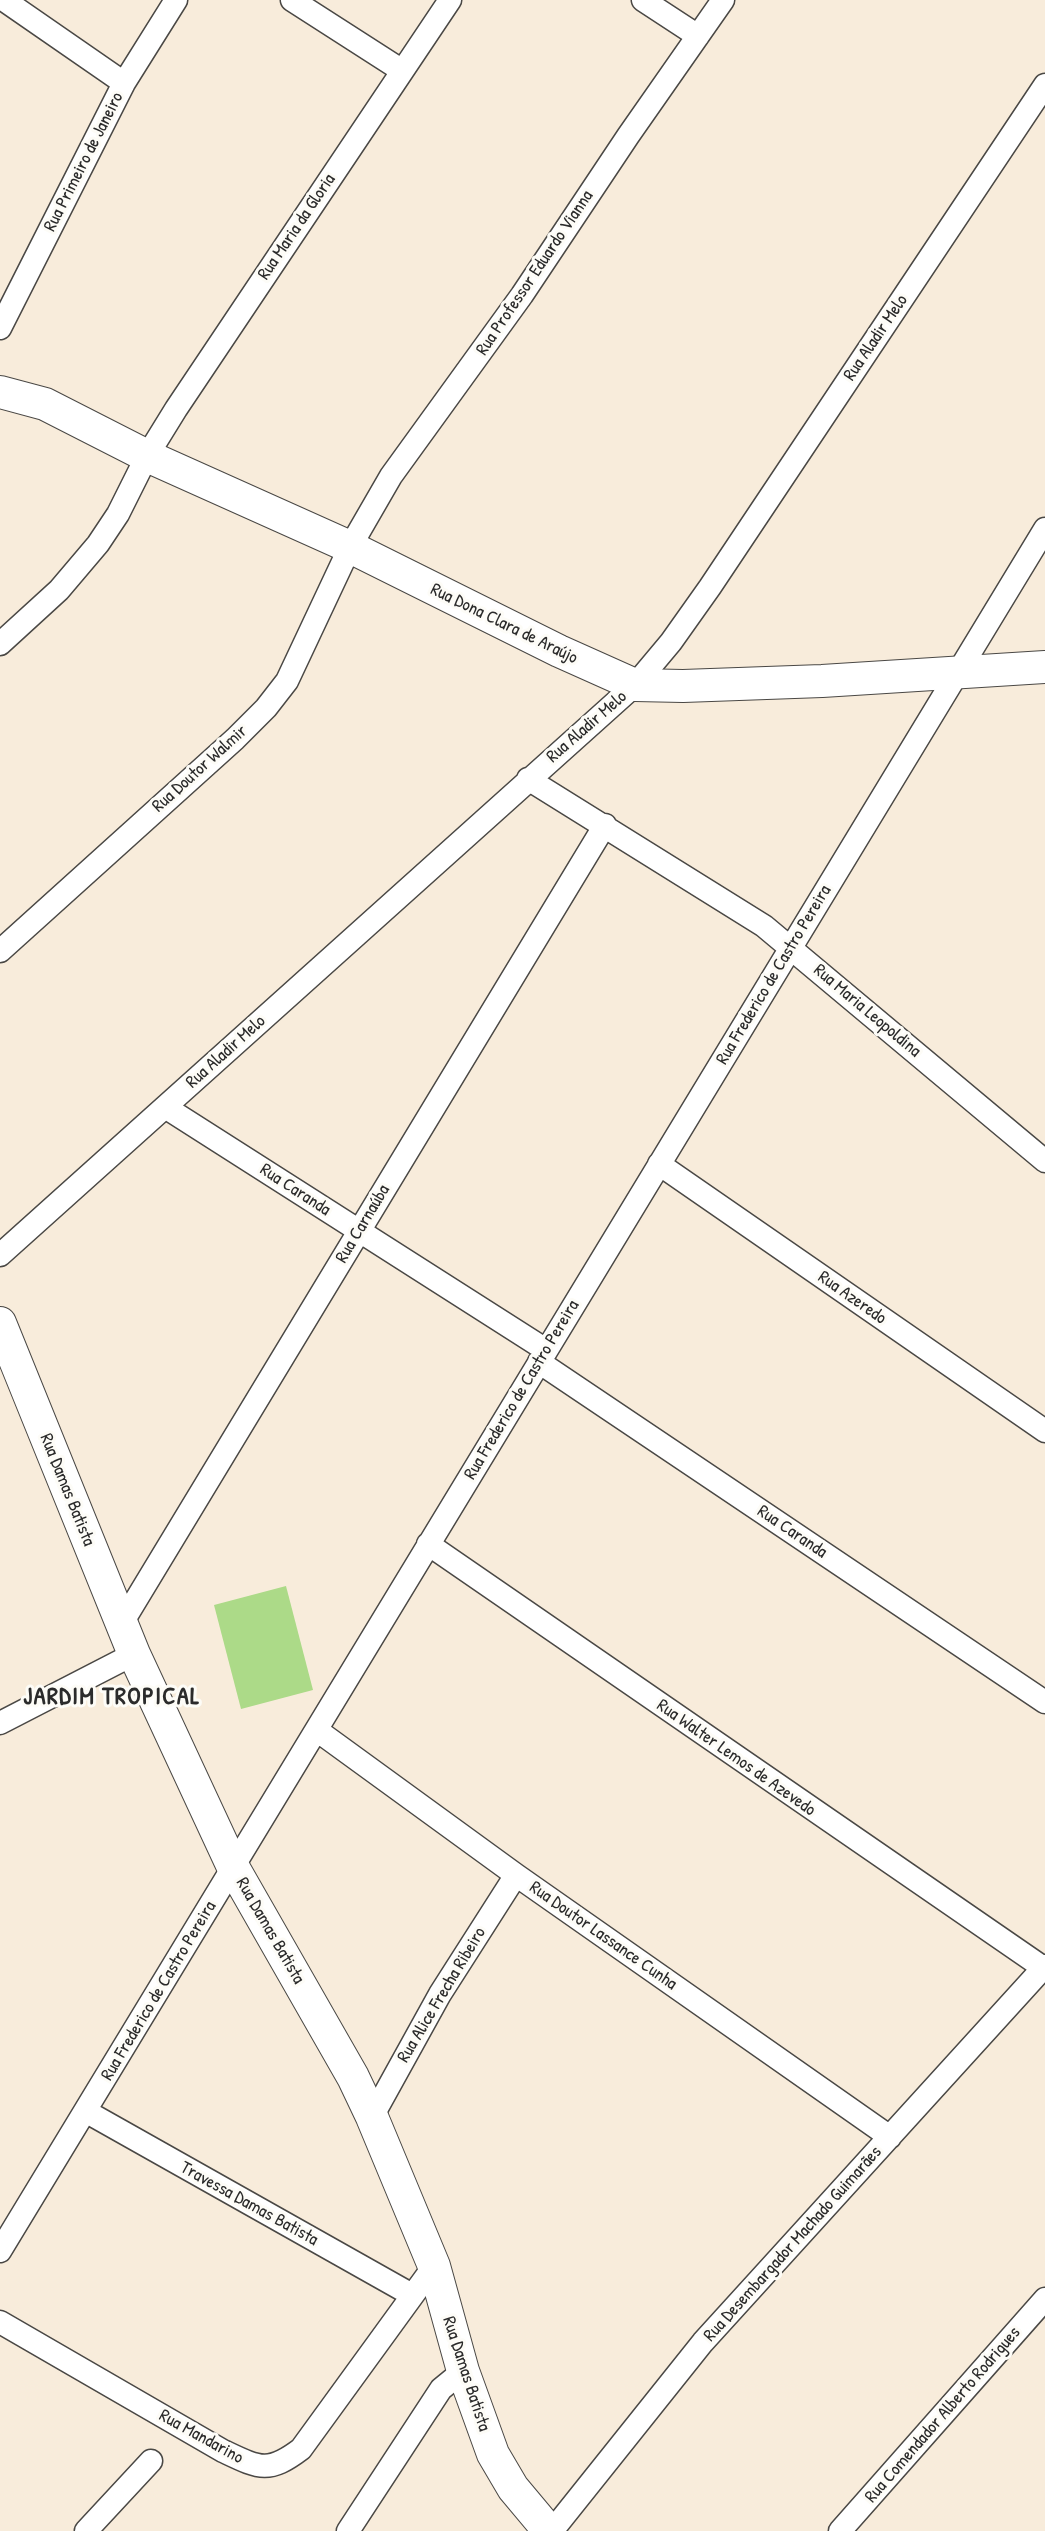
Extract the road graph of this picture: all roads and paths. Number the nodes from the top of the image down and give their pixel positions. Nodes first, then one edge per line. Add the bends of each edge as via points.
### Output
1 (4, 0) edge
2 (176, 0) edge
3 (292, 0) edge
4 (450, 0) edge
5 (643, 0) edge
6 (723, 0) edge
7 (698, 36) junction
8 (401, 70) junction
9 (124, 83) junction
10 (1045, 85) edge
11 (0, 328) edge
12 (0, 393) edge
13 (147, 456) junction
14 (1045, 530) edge
15 (350, 547) junction
16 (0, 644) edge
17 (1045, 667) edge
18 (958, 672) junction
19 (635, 685) junction
20 (528, 779) junction
21 (605, 825) junction
22 (791, 946) junction
23 (0, 951) edge
24 (165, 1107) junction
25 (1045, 1161) edge
26 (659, 1164) junction
27 (359, 1231) junction
28 (0, 1255) edge
29 (0, 1323) edge
30 (542, 1356) junction
31 (1045, 1431) edge
32 (428, 1544) junction
33 (122, 1623) junction
34 (134, 1654) junction
35 (1045, 1702) edge
36 (0, 1722) edge
37 (318, 1731) junction
38 (233, 1867) junction
39 (516, 1875) junction
40 (1044, 1968) edge
41 (87, 2112) junction
42 (372, 2116) junction
43 (890, 2137) junction
44 (0, 2251) edge
45 (434, 2266) junction
46 (412, 2295) junction
47 (1045, 2299) edge
48 (0, 2322) edge
49 (463, 2371) junction
50 (151, 2460) dead end
51 (90, 2530) edge
52 (348, 2531) edge
53 (550, 2531) edge
54 (840, 2531) edge

1 - 9 street
2 - 9 street, Rua Primeiro de Janeiro
3 - 8 street
4 - 8 street, Rua Maria da Gloria
5 - 7 street
6 - 7 street, Rua Professor Eduardo Vianna
7 - 15 street, Rua Professor Eduardo Vianna via 522,295 391,476
8 - 13 street, Rua Maria da Gloria
9 - 11 street, Rua Primeiro de Janeiro
10 - 19 street, Rua Aladir Melo via 710,587
12 - 13 street, Rua Dona Clara de Araújo via 45,404
13 - 15 street, Rua Dona Clara de Araújo
13 - 16 street, Rua Maria da Gloria via 99,544 59,590
14 - 18 street, Rua Frederico de Castro Pereira
15 - 19 street, Rua Dona Clara de Araújo
15 - 23 street, Rua Doutor Walmir via 287,681 266,708
17 - 18 street, Rua Dona Clara de Araújo
18 - 19 street, Rua Dona Clara de Araújo via 822,681
18 - 22 street, Rua Frederico de Castro Pereira
19 - 20 street, Rua Aladir Melo
20 - 21 street, Rua Maria Leopoldina
20 - 24 street, Rua Aladir Melo
21 - 22 street, Rua Maria Leopoldina
21 - 27 street, Rua Carnaúba
22 - 25 street, Rua Maria Leopoldina
22 - 26 street, Rua Frederico de Castro Pereira
24 - 27 street, Rua Caranda
24 - 28 street, Rua Aladir Melo
26 - 30 street, Rua Frederico de Castro Pereira
26 - 31 street, Rua Azeredo
27 - 30 street, Rua Caranda
27 - 33 street, Rua Carnaúba
29 - 33 street, Rua Damas Batista
30 - 32 street, Rua Frederico de Castro Pereira
30 - 35 street, Rua Caranda
32 - 37 street, Rua Frederico de Castro Pereira
32 - 40 street, Rua Walter Lemos de Azevedo
33 - 34 street, Rua Damas Batista
34 - 36 street
34 - 38 street, Rua Damas Batista
37 - 38 street, Rua Frederico de Castro Pereira
37 - 39 street, Rua Doutor Lassance Cunha
38 - 41 street, Rua Frederico de Castro Pereira
38 - 42 street, Rua Damas Batista
39 - 42 street, Rua Alice Frecha Ribeiro via 440,1994
39 - 43 street, Rua Doutor Lassance Cunha
40 - 43 street, Rua Desembargador Machado Guimarães
41 - 44 street, Rua Frederico de Castro Pereira
41 - 46 street, Travessa Damas Batista
42 - 45 street, Rua Damas Batista
43 - 53 street, Rua Desembargador Machado Guimarães via 703,2342
45 - 46 street, Rua Mandarino
45 - 49 street, Rua Damas Batista
46 - 48 street, Rua Mandarino via 302,2449 271,2468 253,2465 224,2451
47 - 54 street, Rua Comendador Alberto Rodrigues
49 - 52 street via 441,2390
49 - 53 street, Rua Damas Batista via 501,2470
50 - 51 street

